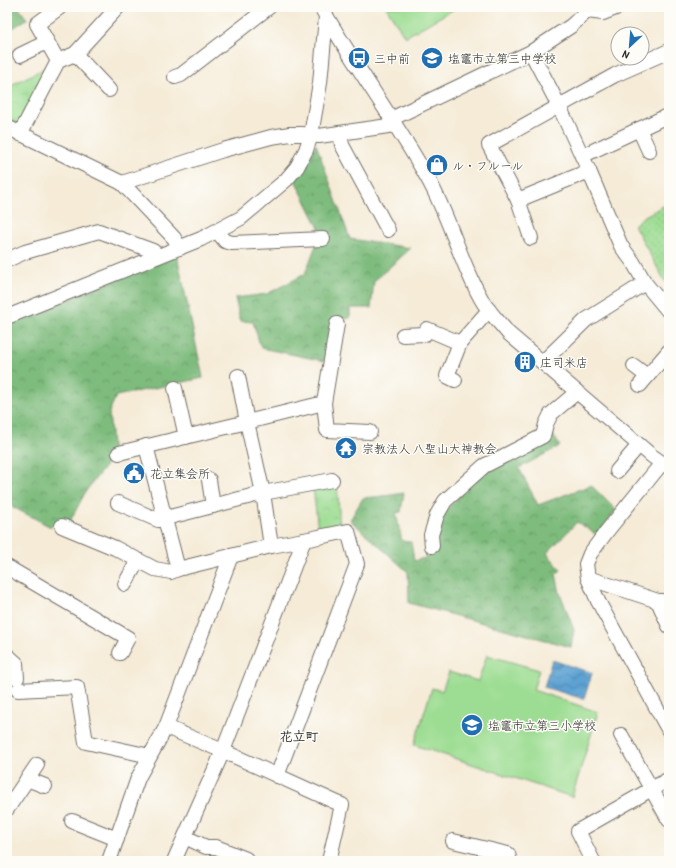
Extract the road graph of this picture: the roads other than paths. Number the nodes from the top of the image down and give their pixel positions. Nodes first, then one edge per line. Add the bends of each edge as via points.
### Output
1 (60, 7) edge
2 (118, 7) edge
3 (269, 7) edge
4 (618, 7) edge
5 (588, 9) edge
6 (324, 12) edge
7 (47, 42) junction
8 (669, 51) edge
9 (530, 52) junction
10 (75, 54) junction
11 (20, 55) dead end
12 (58, 61) junction
13 (174, 77) dead end
14 (109, 90) dead end
15 (558, 106) junction
16 (669, 115) edge
17 (393, 122) junction
18 (7, 127) edge
19 (639, 129) junction
20 (340, 133) junction
21 (20, 134) junction
22 (311, 135) junction
23 (649, 151) dead end
24 (582, 156) junction
25 (589, 171) junction
26 (122, 183) junction
27 (518, 200) junction
28 (217, 230) junction
29 (388, 230) dead end
30 (530, 238) dead end
31 (322, 239) dead end
32 (180, 248) junction
33 (158, 256) junction
34 (7, 260) edge
35 (645, 283) junction
36 (489, 310) junction
37 (669, 312) edge
38 (7, 317) edge
39 (337, 324) dead end
40 (402, 335) dead end
41 (460, 343) junction
42 (669, 351) edge
43 (543, 362) junction
44 (634, 366) dead end
45 (238, 376) dead end
46 (455, 380) dead end
47 (175, 388) dead end
48 (577, 392) junction
49 (324, 403) junction
50 (247, 422) junction
51 (370, 432) dead end
52 (186, 437) junction
53 (639, 445) junction
54 (146, 446) junction
55 (119, 453) dead end
56 (665, 465) edge
57 (618, 470) dead end
58 (209, 480) dead end
59 (332, 480) dead end
60 (263, 493) junction
61 (118, 503) dead end
62 (214, 506) junction
63 (165, 518) junction
64 (62, 526) dead end
65 (304, 540) junction
66 (271, 546) junction
67 (432, 546) dead end
68 (231, 556) junction
69 (138, 560) junction
70 (7, 567) edge
71 (178, 569) junction
72 (588, 578) junction
73 (125, 584) dead end
74 (664, 601) edge
75 (669, 626) edge
76 (120, 652) dead end
77 (7, 655) edge
78 (166, 727) junction
79 (669, 730) edge
80 (620, 735) dead end
81 (223, 751) junction
82 (150, 756) junction
83 (37, 765) dead end
84 (277, 776) junction
85 (27, 779) junction
86 (669, 779) edge
87 (45, 786) dead end
88 (652, 789) junction
89 (7, 809) edge
90 (669, 820) edge
91 (72, 821) dead end
92 (185, 837) junction
93 (117, 839) junction
94 (453, 841) dead end
95 (246, 859) dead end
96 (109, 861) edge
97 (174, 861) edge
98 (329, 861) edge
99 (510, 861) edge
100 (593, 861) edge

1 - 7 street via 37,24
2 - 10 street
3 - 13 street via 181,75
4 - 5 street via 603,13
5 - 9 street via 571,26
6 - 17 street
6 - 22 street via 320,82
7 - 11 street
7 - 12 street
8 - 15 street via 615,75
9 - 15 street
9 - 17 street
10 - 12 street
10 - 14 street
12 - 21 street
15 - 24 street
15 - 27 street via 490,145
16 - 19 street
17 - 20 street
17 - 36 street via 428,178 470,276
18 - 21 street
19 - 23 street
19 - 24 street
20 - 22 street
20 - 29 street via 342,145
21 - 26 street
22 - 26 street via 290,134 271,137
22 - 28 street via 297,167 286,180 241,218
24 - 25 street
25 - 27 street
25 - 35 street via 621,246
26 - 32 street via 174,238
27 - 30 street
28 - 31 street via 225,241 232,242
28 - 32 street
32 - 33 street
33 - 34 street via 153,251 99,231 25,252
33 - 38 street
35 - 37 street
35 - 43 street via 586,320
36 - 41 street
36 - 43 street via 508,332
39 - 49 street
40 - 41 street via 425,334 427,328
41 - 46 street via 447,376
42 - 44 street via 643,380
43 - 48 street
45 - 50 street
47 - 52 street
48 - 53 street
48 - 67 street via 551,414 543,436 484,466 445,501 437,515 431,535
49 - 50 street
49 - 51 street via 328,430
50 - 52 street
50 - 60 street
52 - 54 street
53 - 56 street
53 - 57 street
54 - 55 street
54 - 63 street
56 - 72 street via 631,500 590,554 586,564
58 - 62 street
59 - 60 street
60 - 62 street
60 - 66 street
61 - 63 street via 158,520
62 - 63 street
63 - 71 street
64 - 69 street
65 - 66 street
65 - 81 street
65 - 84 street via 348,531 357,564
66 - 68 street
68 - 71 street
68 - 78 street
69 - 71 street via 155,569 171,572
69 - 73 street
70 - 76 street via 128,638
72 - 74 street
72 - 79 street
74 - 75 street
77 - 82 street via 16,663 18,684 77,687 86,742
78 - 81 street
78 - 82 street
80 - 88 street
81 - 84 street
81 - 92 street
82 - 93 street via 138,778
83 - 85 street
84 - 98 street via 342,805
85 - 87 street
85 - 89 street
86 - 88 street
88 - 90 street
88 - 100 street via 578,831
91 - 93 street
92 - 95 street via 206,847 216,847
92 - 97 street
93 - 96 street
94 - 99 street via 508,854

